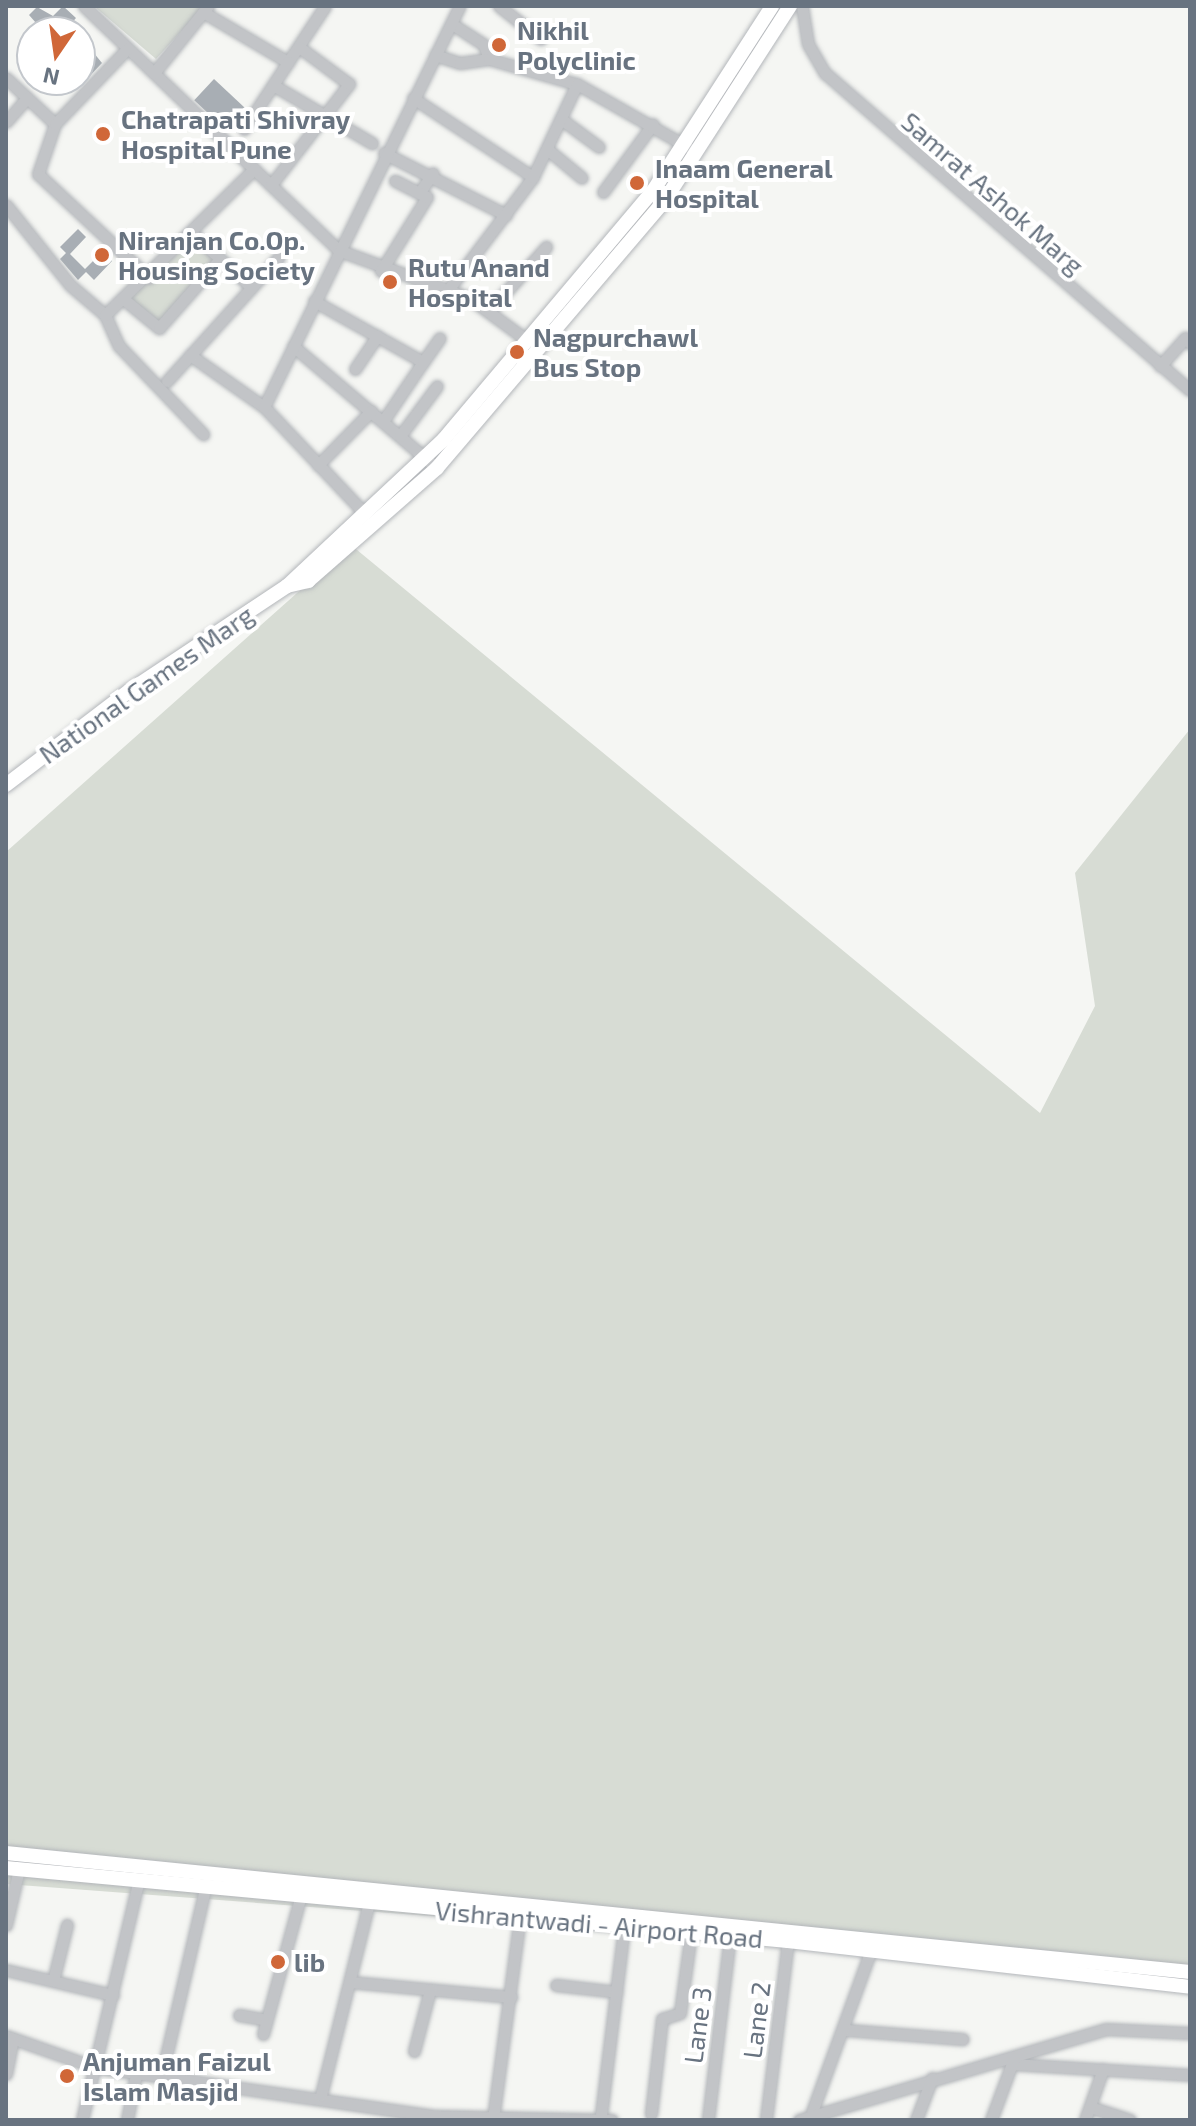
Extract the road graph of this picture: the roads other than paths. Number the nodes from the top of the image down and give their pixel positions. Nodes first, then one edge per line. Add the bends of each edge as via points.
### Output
1 (84, 6) edge
2 (325, 6) edge
3 (460, 6) edge
4 (499, 6) edge
5 (772, 6) edge
6 (790, 6) edge
7 (802, 6) edge
8 (206, 9) edge
9 (452, 24) junction
10 (541, 39) dead end
11 (299, 47) junction
12 (128, 48) junction
13 (435, 55) junction
14 (489, 59) junction
15 (288, 62) junction
16 (154, 73) junction
17 (6, 78) edge
18 (577, 84) junction
19 (273, 85) junction
20 (27, 98) junction
21 (413, 98) junction
22 (327, 117) junction
23 (561, 119) junction
24 (6, 122) edge
25 (55, 124) junction
26 (653, 124) junction
27 (244, 129) dead end
28 (372, 143) dead end
29 (599, 147) dead end
30 (547, 149) junction
31 (692, 149) junction
32 (384, 153) junction
33 (254, 169) junction
34 (433, 173) junction
35 (533, 177) junction
36 (582, 178) dead end
37 (395, 181) dead end
38 (271, 185) junction
39 (603, 192) dead end
40 (419, 193) junction
41 (6, 205) edge
42 (506, 215) junction
43 (192, 233) junction
44 (546, 247) dead end
45 (338, 250) junction
46 (278, 258) dead end
47 (220, 259) junction
48 (381, 271) junction
49 (149, 278) junction
50 (251, 287) junction
51 (448, 290) junction
52 (126, 301) junction
53 (314, 301) junction
54 (489, 311) junction
55 (105, 315) junction
56 (377, 336) junction
57 (440, 338) dead end
58 (1190, 343) edge
59 (533, 345) junction
60 (293, 346) junction
61 (190, 355) junction
62 (423, 362) junction
63 (1160, 366) junction
64 (355, 369) dead end
65 (167, 381) dead end
66 (437, 386) dead end
67 (1190, 390) edge
68 (264, 407) junction
69 (371, 411) junction
70 (383, 421) junction
71 (203, 434) dead end
72 (400, 436) junction
73 (432, 463) junction
74 (318, 465) junction
75 (364, 513) junction
76 (375, 524) junction
77 (287, 586) junction
78 (6, 785) edge
79 (6, 1853) edge
80 (12, 1869) edge
81 (139, 1879) junction
82 (206, 1885) junction
83 (372, 1894) junction
84 (301, 1895) junction
85 (520, 1917) junction
86 (6, 1925) edge
87 (67, 1925) dead end
88 (624, 1927) junction
89 (691, 1933) junction
90 (789, 1934) junction
91 (730, 1936) junction
92 (870, 1953) junction
93 (6, 1970) edge
94 (1190, 1972) edge
95 (53, 1981) junction
96 (350, 1982) junction
97 (556, 1985) dead end
98 (1190, 1987) edge
99 (430, 1990) junction
100 (617, 1992) junction
101 (113, 1995) junction
102 (511, 1997) junction
103 (239, 2015) dead end
104 (266, 2020) junction
105 (846, 2030) junction
106 (1190, 2033) edge
107 (263, 2034) dead end
108 (9, 2038) edge
109 (963, 2039) dead end
110 (414, 2051) dead end
111 (1014, 2059) junction
112 (94, 2067) junction
113 (1103, 2069) junction
114 (6, 2074) edge
115 (136, 2074) junction
116 (1190, 2075) edge
117 (161, 2078) junction
118 (932, 2078) junction
119 (321, 2095) junction
120 (1090, 2107) junction
121 (651, 2114) dead end
122 (822, 2114) edge
123 (435, 2118) edge
124 (607, 2118) edge
125 (493, 2119) edge
126 (82, 2120) edge
127 (127, 2120) edge
128 (503, 2120) edge
129 (708, 2120) edge
130 (766, 2120) edge
131 (799, 2120) edge
132 (916, 2120) edge
133 (991, 2120) edge
134 (1085, 2120) edge
135 (1130, 2120) edge

1 - 12 street
2 - 11 street
3 - 9 street
4 - 10 street
5 - 31 main road, National Games Marg
6 - 31 main road, National Games Marg
7 - 63 street, Samrat Ashok Marg via 808,44 825,73
8 - 15 street
8 - 16 street
9 - 13 street
9 - 14 street via 484,45
11 - 15 street
11 - 22 street via 348,79
12 - 16 street
12 - 25 street
13 - 14 street via 460,63
13 - 21 street
14 - 18 street
15 - 19 street
16 - 33 street
17 - 20 street
18 - 23 street
18 - 26 street
19 - 22 street
19 - 27 street
20 - 24 street
20 - 25 street
21 - 32 street
21 - 35 street
22 - 28 street
22 - 38 street
23 - 29 street
23 - 30 street
25 - 49 street via 38,174
26 - 31 street
26 - 39 street
30 - 35 street
30 - 36 street
31 - 59 main road, National Games Marg
32 - 34 street
32 - 45 street
33 - 38 street
33 - 43 street
34 - 40 street
34 - 42 street
35 - 42 street
37 - 40 street
38 - 45 street
40 - 48 street via 427,197
41 - 55 street via 70,285
42 - 51 street
43 - 47 street
43 - 49 street
44 - 54 street
45 - 48 street
45 - 53 street
46 - 50 street
47 - 50 street
47 - 52 street via 159,328
48 - 51 street
49 - 52 street
50 - 61 street
51 - 54 street
52 - 55 street
53 - 56 street
53 - 60 street
54 - 59 street
55 - 71 street via 119,346
56 - 62 street
56 - 64 street
57 - 62 street
58 - 63 street via 1185,338
59 - 73 main road, National Games Marg
60 - 68 street
60 - 69 street
61 - 65 street
61 - 68 street
62 - 70 street
63 - 67 street, Samrat Ashok Marg
66 - 72 street
68 - 74 street
69 - 70 street
69 - 74 street
70 - 72 street
72 - 73 street
73 - 75 main road, National Games Marg
73 - 76 main road, National Games Marg
74 - 75 street
75 - 76 street
75 - 77 main road, National Games Marg
76 - 77 main road, National Games Marg via 308,581
77 - 78 main road, National Games Marg via 129,691
79 - 83 main road, Vishrantwadi - Airport Road
80 - 81 main road, Vishrantwadi - Airport Road
80 - 86 street
81 - 82 main road, Vishrantwadi - Airport Road
81 - 101 street
82 - 84 main road, Vishrantwadi - Airport Road
82 - 117 street
83 - 84 main road, Vishrantwadi - Airport Road
83 - 85 main road, Vishrantwadi - Airport Road
83 - 90 main road, Vishrantwadi - Airport Road
83 - 96 street
84 - 104 street
85 - 88 main road, Vishrantwadi - Airport Road
85 - 102 street
87 - 95 street
88 - 89 main road, Vishrantwadi - Airport Road
88 - 100 street
89 - 91 main road, Vishrantwadi - Airport Road
89 - 121 street via 680,2013 662,2019
90 - 91 main road, Vishrantwadi - Airport Road
90 - 92 main road, Vishrantwadi - Airport Road
90 - 94 main road, Vishrantwadi - Airport Road
90 - 130 street, Lane 2
91 - 129 street, Lane 3
92 - 98 main road, Vishrantwadi - Airport Road
92 - 105 street
93 - 95 street
95 - 101 street
96 - 99 street
96 - 119 street
97 - 100 street
99 - 102 street
99 - 110 street
100 - 124 street
101 - 112 street
102 - 125 street
103 - 104 street
104 - 107 street
105 - 109 street
105 - 122 street
106 - 111 street via 1106,2029
108 - 112 street
108 - 114 street
111 - 113 street
111 - 118 street
111 - 133 street
112 - 115 street
112 - 126 street
113 - 116 street
113 - 120 street
115 - 117 street
115 - 127 street
117 - 119 street
118 - 122 street
118 - 132 street
119 - 123 street
120 - 134 street
120 - 135 street
122 - 131 street
123 - 125 street
124 - 128 street
125 - 128 street

